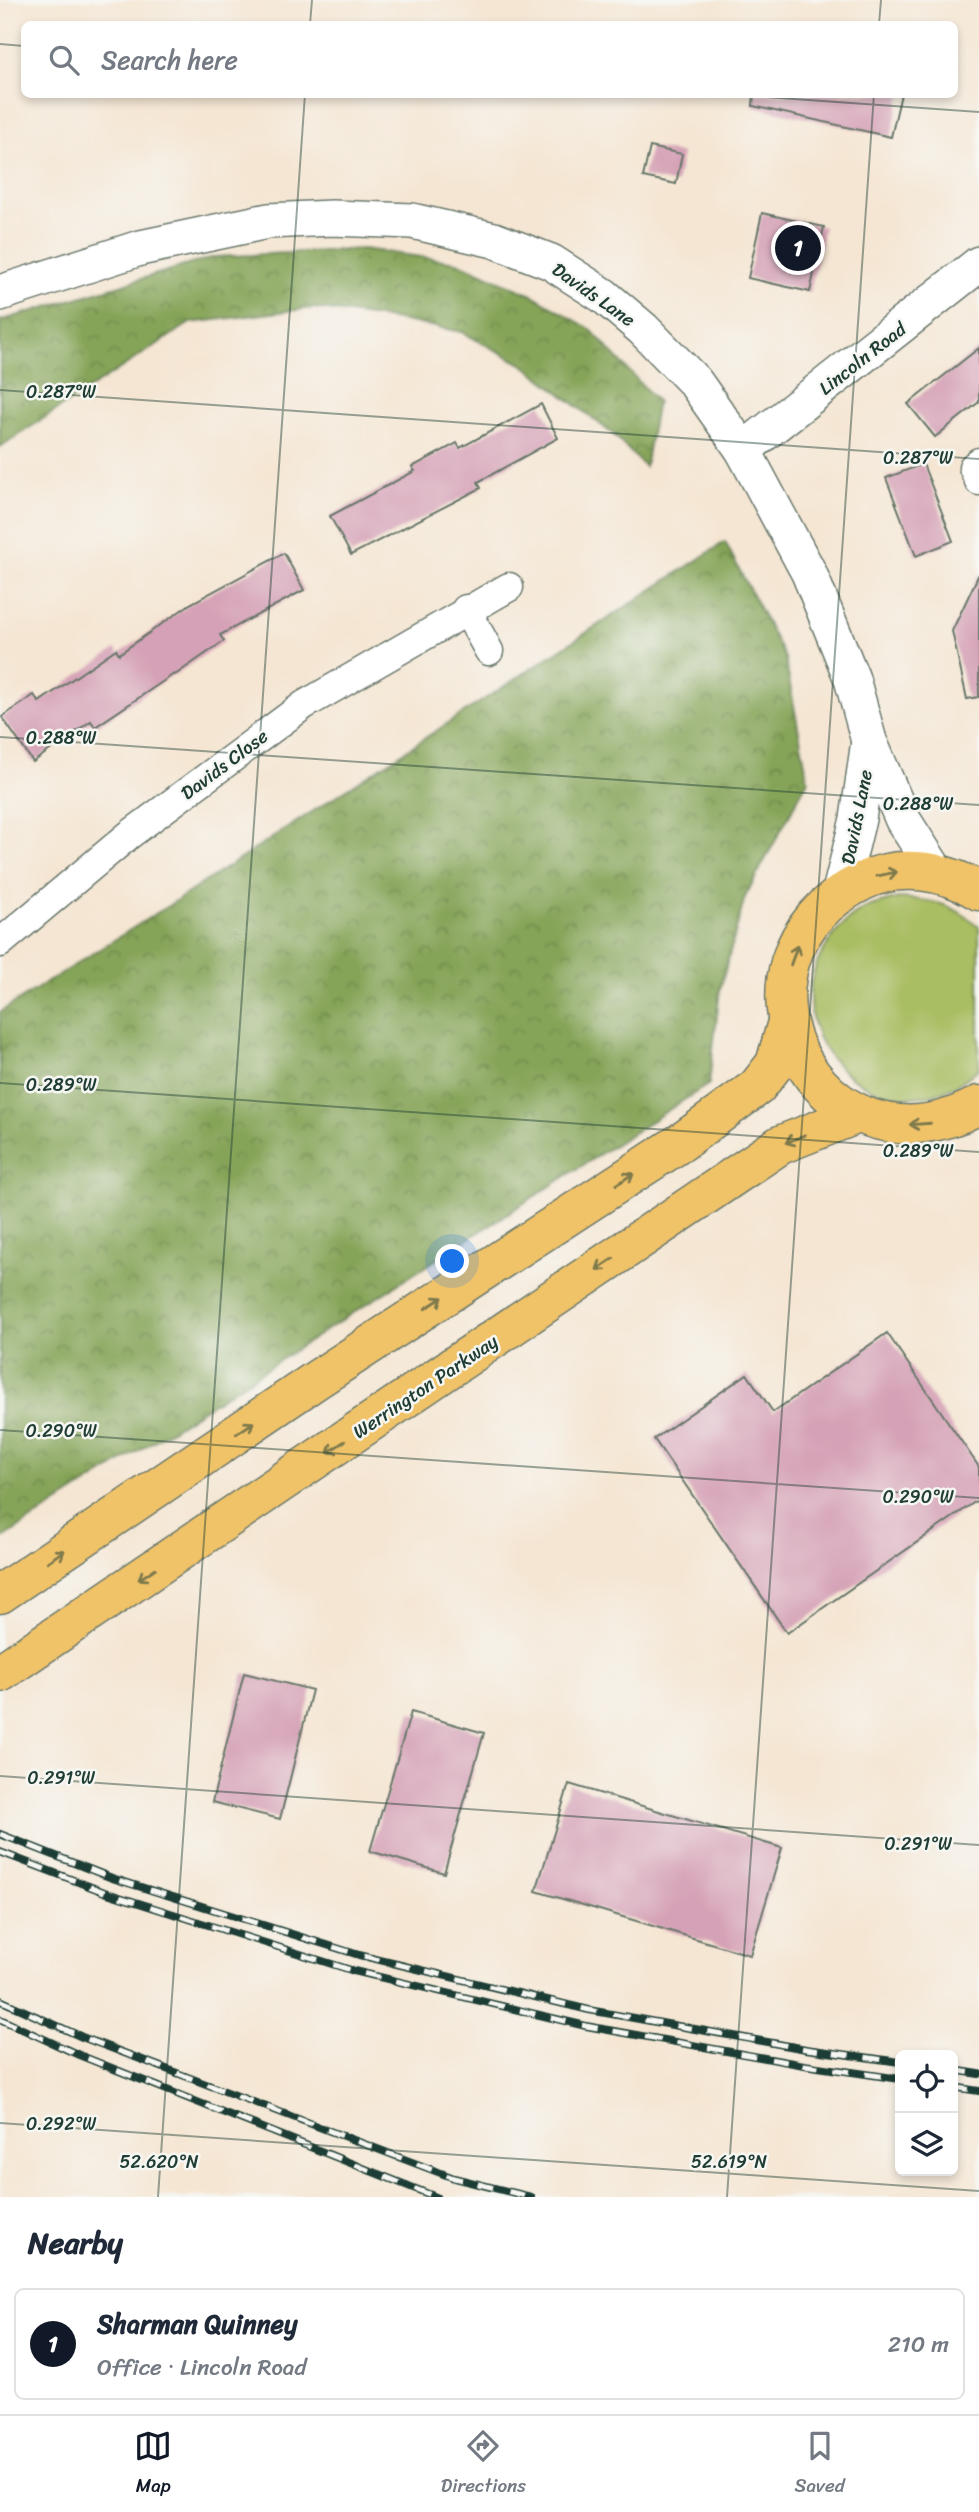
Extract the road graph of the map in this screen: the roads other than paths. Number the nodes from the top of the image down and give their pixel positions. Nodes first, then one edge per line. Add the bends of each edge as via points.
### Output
1 (979, 264) edge
2 (0, 293) edge
3 (743, 450) junction
4 (979, 462) edge
5 (979, 481) edge
6 (509, 587) dead end
7 (466, 609) junction
8 (489, 650) dead end
9 (869, 741) junction
10 (937, 873) junction
11 (979, 891) edge
12 (840, 892) junction
13 (0, 943) edge
14 (787, 1022) junction
15 (979, 1105) edge
16 (858, 1114) junction
17 (0, 1594) edge
18 (0, 1672) edge

1 - 3 street, Lincoln Road
2 - 3 street, Davids Lane via 140,248 268,221 412,221 494,240 540,257 604,296 695,382
3 - 9 street, Davids Lane via 809,573 852,679
4 - 5 street via 973,467
6 - 7 street, Davids Close
7 - 8 street
7 - 13 street, Davids Close via 304,705 129,835
9 - 10 street, Davids Lane via 903,820
9 - 12 street, Davids Lane via 858,819
10 - 11 highway
12 -> 10 highway via 870,877 903,871
14 -> 12 highway via 785,985 794,949 814,917
14 - 16 highway via 796,1051 811,1076
17 -> 14 highway via 316,1380 683,1142 757,1087 775,1064
15 -> 16 highway via 957,1117 925,1124 891,1123
16 -> 18 highway, Werrington Parkway via 780,1145

